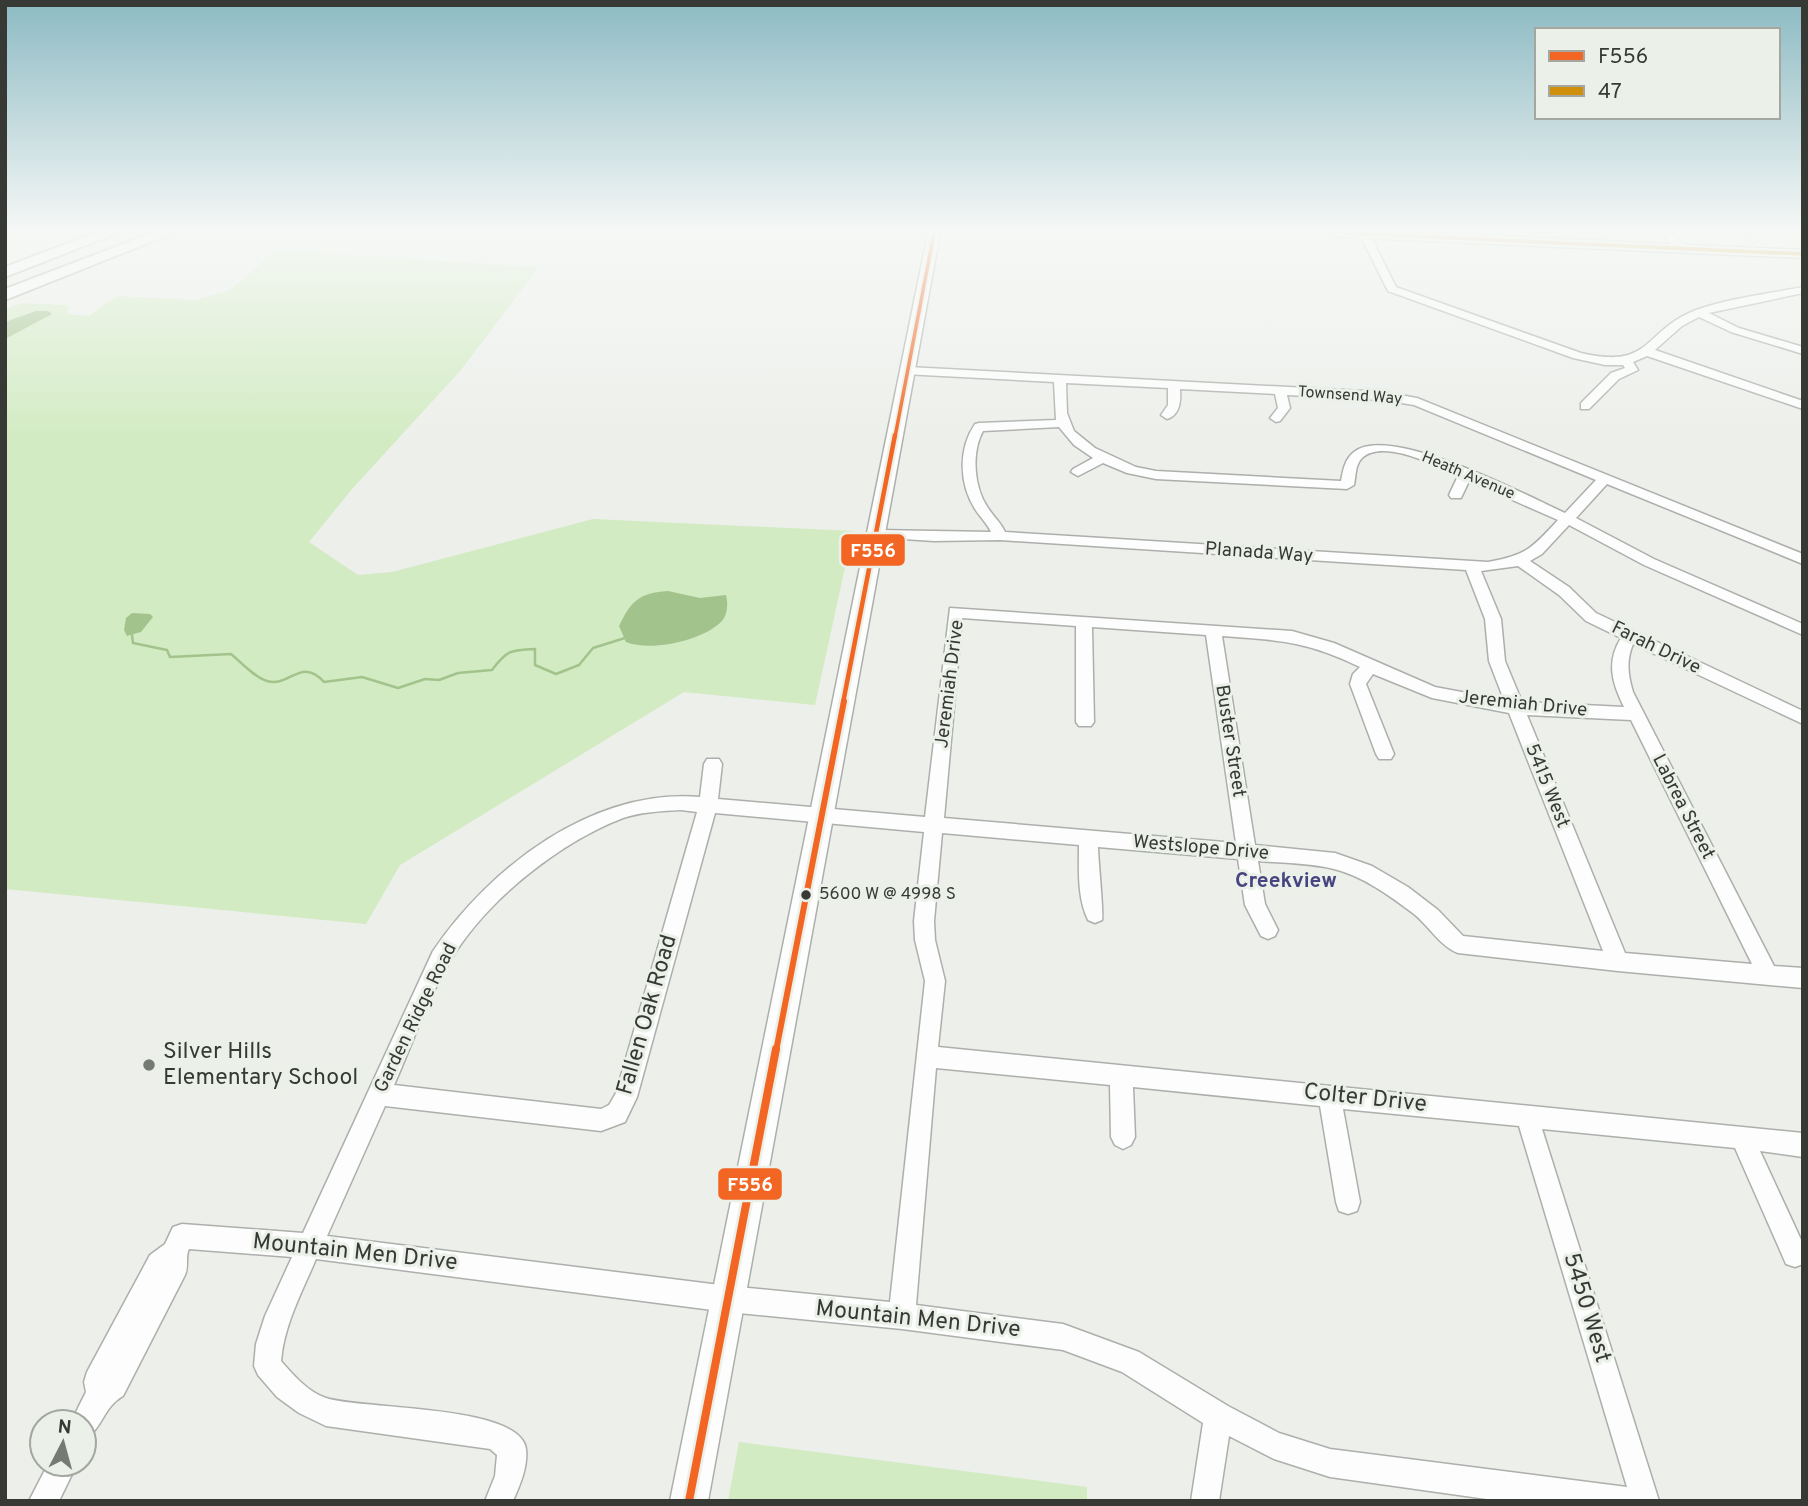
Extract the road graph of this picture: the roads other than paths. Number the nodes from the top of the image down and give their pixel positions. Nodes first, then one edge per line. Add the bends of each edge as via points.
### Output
1 (921, 303) edge
2 (1429, 303) edge
3 (1743, 303) edge
4 (1699, 313) junction
5 (1803, 351) edge
6 (1648, 352) junction
7 (1626, 361) junction
8 (908, 371) junction
9 (1060, 379) junction
10 (1174, 385) junction
11 (1280, 391) junction
12 (1803, 405) edge
13 (1586, 406) dead end
14 (1167, 415) dead end
15 (1276, 418) dead end
16 (1063, 424) junction
17 (1103, 457) junction
18 (1078, 472) dead end
19 (1466, 474) junction
20 (1605, 478) junction
21 (1456, 495) dead end
22 (1568, 519) junction
23 (877, 534) junction
24 (1000, 536) junction
25 (1803, 559) edge
26 (1520, 561) junction
27 (1472, 567) junction
28 (1084, 621) junction
29 (1213, 630) junction
30 (1803, 630) edge
31 (1630, 636) junction
32 (1371, 666) junction
33 (1515, 706) junction
34 (1636, 714) junction
35 (1803, 718) edge
36 (1085, 722) dead end
37 (1385, 754) dead end
38 (713, 764) dead end
39 (708, 806) junction
40 (822, 815) junction
41 (934, 825) junction
42 (1088, 838) junction
43 (1247, 851) junction
44 (1095, 914) dead end
45 (1268, 930) dead end
46 (1618, 962) junction
47 (1768, 975) junction
48 (1803, 978) edge
49 (926, 1056) junction
50 (1121, 1075) junction
51 (379, 1094) junction
52 (1329, 1095) junction
53 (1527, 1116) junction
54 (1123, 1137) dead end
55 (1742, 1137) junction
56 (1803, 1145) edge
57 (1348, 1202) dead end
58 (310, 1247) junction
59 (1795, 1255) dead end
60 (728, 1299) junction
61 (902, 1316) junction
62 (93, 1408) edge
63 (1219, 1416) junction
64 (55, 1478) edge
65 (43, 1501) edge
66 (499, 1501) edge
67 (689, 1501) edge
68 (1205, 1501) edge
69 (1625, 1501) edge
70 (1645, 1501) edge

1 - 8 main road
2 - 7 street via 1577,356
3 - 4 street
4 - 5 street via 1735,330
4 - 6 street via 1682,321
6 - 7 street
6 - 12 street
7 - 13 street via 1632,370 1615,376
8 - 9 street, Townsend Way
8 - 23 main road
9 - 10 street, Townsend Way
9 - 16 street
10 - 11 street, Townsend Way
10 - 14 street via 1176,402
11 - 15 street via 1284,408
11 - 20 street, Townsend Way via 1417,402
16 - 17 street, Heath Avenue
16 - 24 street via 979,427 973,435 969,474 973,491
17 - 18 street
17 - 19 street, Heath Avenue via 1146,474 1347,485 1357,456 1392,449
19 - 21 street
19 - 22 street, Heath Avenue
20 - 22 street
20 - 25 street, Townsend Way
22 - 26 street
22 - 30 street, Heath Avenue via 1626,551
23 - 24 street, Planada Way
23 - 40 main road
24 - 27 street, Planada Way
26 - 27 street, Planada Way
26 - 31 street, Farah Drive via 1591,617
27 - 33 street, 5415 West via 1493,619 1494,651
28 - 29 street, Jeremiah Drive
28 - 36 street
28 - 41 street, Jeremiah Drive via 955,612
29 - 32 street, Jeremiah Drive via 1312,639
29 - 43 street, Buster Street
31 - 34 street, Labrea Street via 1621,652 1618,674
31 - 35 street, Farah Drive
32 - 33 street, Jeremiah Drive via 1431,692
32 - 37 street via 1358,684
33 - 34 street, Jeremiah Drive
33 - 46 street, 5415 West
34 - 47 street, Labrea Street
38 - 39 street, Fallen Oak Road
39 - 40 street, Garden Ridge Road
39 - 51 street, Garden Ridge Road via 681,803 617,813 587,826 494,891 465,921 440,958
39 - 51 street, Fallen Oak Road via 626,1097 617,1114 601,1120
40 - 41 street, Westslope Drive
40 - 60 main road
41 - 42 street, Westslope Drive
41 - 49 street, Jeremiah Drive via 924,921 935,981
42 - 43 street, Westslope Drive
42 - 44 street via 1089,888
43 - 45 street, Buster Street via 1255,905
43 - 46 street, Westslope Drive via 1335,861 1365,872 1401,892 1458,944
46 - 47 street, Westslope Drive
47 - 48 street, Westslope Drive
49 - 50 street, Colter Drive
49 - 61 street, Jeremiah Drive
50 - 52 street, Colter Drive
50 - 54 street
51 - 58 street, Garden Ridge Road
52 - 53 street, Colter Drive
52 - 57 street
53 - 55 street, Colter Drive
53 - 70 street, 5450 West
55 - 56 street, Colter Drive
55 - 59 street
58 - 60 street, Mountain Men Drive
58 - 62 street, Mountain Men Drive via 178,1244 176,1266 113,1386 100,1394
58 - 66 street, Garden Ridge Road via 278,1316 267,1366 297,1398 326,1412 499,1438 512,1449 509,1476
60 - 61 street, Mountain Men Drive
60 - 67 main road
61 - 63 street, Mountain Men Drive via 1063,1337 1129,1361
63 - 68 street
63 - 69 street, Mountain Men Drive via 1274,1445 1330,1463
64 - 65 street

